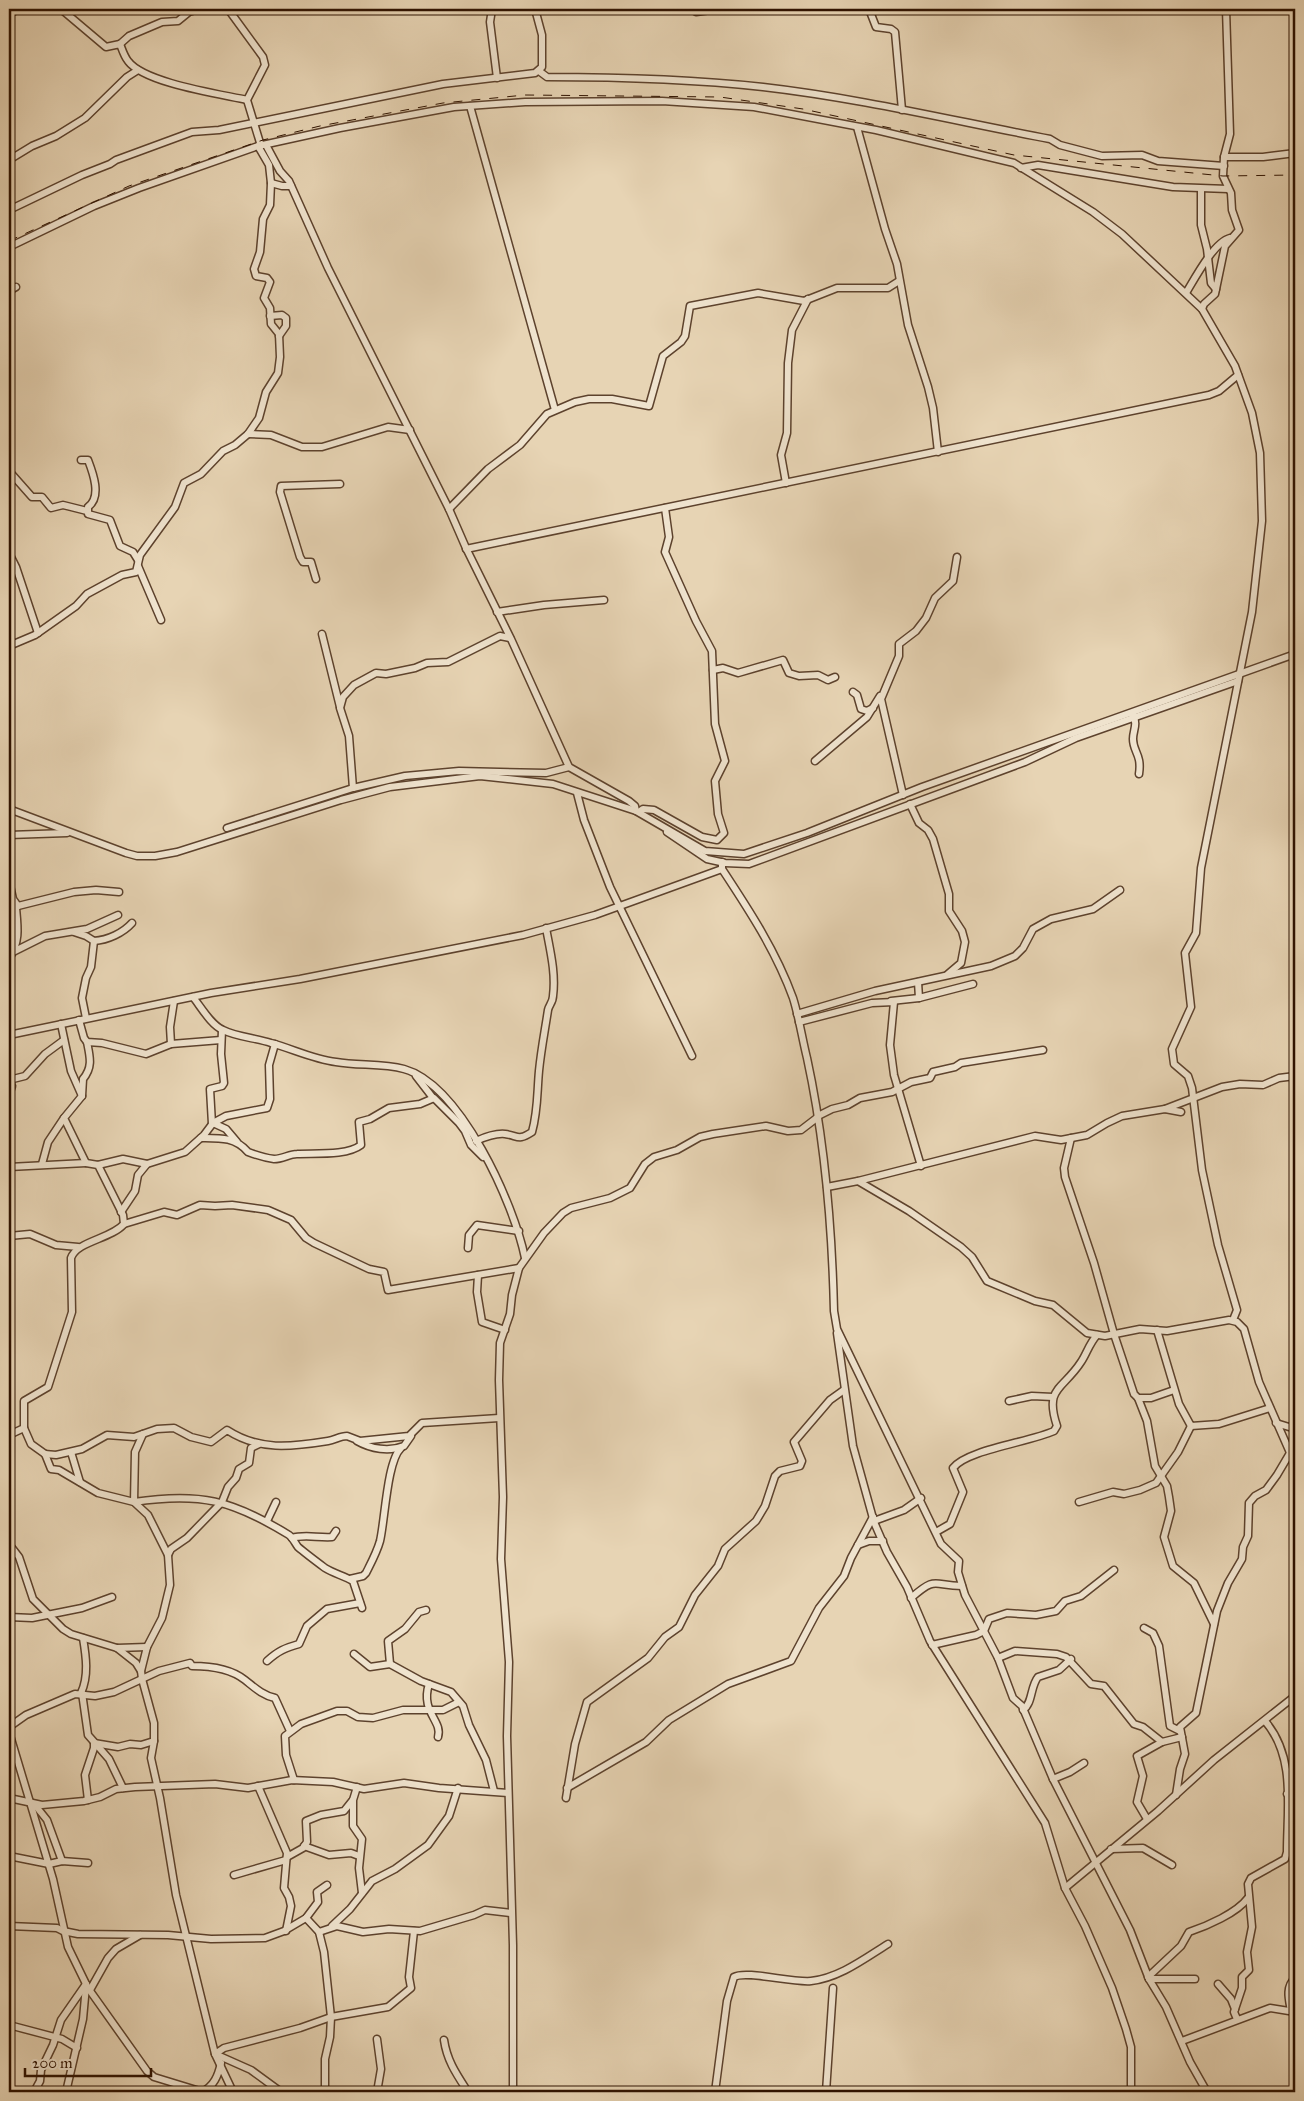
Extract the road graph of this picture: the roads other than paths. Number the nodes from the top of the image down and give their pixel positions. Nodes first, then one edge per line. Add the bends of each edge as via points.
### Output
1 (21, 9) edge
2 (61, 9) edge
3 (199, 9) edge
4 (228, 9) edge
5 (492, 9) edge
6 (535, 9) edge
7 (691, 9) edge
8 (718, 9) edge
9 (869, 9) edge
10 (1226, 9) edge
11 (9, 13) edge
12 (120, 44) junction
13 (138, 70) junction
14 (539, 72) junction
15 (497, 78) junction
16 (247, 100) junction
17 (470, 106) junction
18 (902, 110) junction
19 (255, 123) junction
20 (857, 127) junction
21 (262, 146) junction
22 (1295, 153) edge
23 (1224, 157) junction
24 (9, 160) edge
25 (1224, 166) junction
26 (1021, 168) junction
27 (271, 183) junction
28 (291, 186) junction
29 (1201, 189) junction
30 (1228, 189) junction
31 (9, 210) edge
32 (1230, 238) junction
33 (9, 247) edge
34 (1208, 258) junction
35 (898, 281) junction
36 (16, 287) dead end
37 (1216, 289) junction
38 (9, 291) edge
39 (1186, 293) junction
40 (808, 299) junction
41 (1202, 310) junction
42 (270, 316) junction
43 (279, 336) junction
44 (1238, 375) junction
45 (555, 410) junction
46 (410, 430) junction
47 (248, 434) junction
48 (938, 452) junction
49 (80, 460) dead end
50 (9, 471) edge
51 (786, 483) junction
52 (340, 484) dead end
53 (665, 508) junction
54 (450, 509) junction
55 (87, 511) junction
56 (466, 549) junction
57 (9, 553) edge
58 (957, 557) dead end
59 (137, 562) junction
60 (316, 578) dead end
61 (604, 600) dead end
62 (497, 612) junction
63 (161, 620) dead end
64 (38, 633) junction
65 (322, 634) dead end
66 (510, 638) junction
67 (9, 646) edge
68 (1295, 654) edge
69 (713, 670) junction
70 (1240, 673) junction
71 (835, 677) dead end
72 (1238, 681) junction
73 (853, 692) dead end
74 (881, 694) junction
75 (875, 707) junction
76 (340, 708) junction
77 (883, 708) junction
78 (1133, 715) junction
79 (816, 761) dead end
80 (569, 767) junction
81 (555, 772) junction
82 (1139, 774) dead end
83 (550, 783) junction
84 (353, 788) junction
85 (577, 793) junction
86 (903, 795) junction
87 (910, 804) junction
88 (9, 809) edge
89 (637, 811) junction
90 (663, 825) junction
91 (227, 828) dead end
92 (72, 833) junction
93 (9, 836) edge
94 (722, 866) junction
95 (9, 881) edge
96 (1120, 890) dead end
97 (119, 892) dead end
98 (18, 906) junction
99 (620, 906) junction
100 (118, 916) dead end
101 (132, 923) dead end
102 (546, 928) junction
103 (71, 931) junction
104 (18, 938) junction
105 (94, 942) junction
106 (29, 944) junction
107 (13, 952) junction
108 (9, 959) edge
109 (946, 976) junction
110 (918, 982) junction
111 (973, 984) dead end
112 (192, 997) junction
113 (919, 998) junction
114 (891, 1000) junction
115 (174, 1001) junction
116 (797, 1014) junction
117 (83, 1019) junction
118 (799, 1022) junction
119 (61, 1024) junction
120 (222, 1030) junction
121 (9, 1034) edge
122 (64, 1040) junction
123 (221, 1040) junction
124 (87, 1042) junction
125 (171, 1044) junction
126 (274, 1044) junction
127 (1043, 1050) dead end
128 (692, 1056) dead end
129 (71, 1071) junction
130 (414, 1073) junction
131 (85, 1076) junction
132 (1295, 1076) edge
133 (9, 1081) edge
134 (898, 1089) junction
135 (9, 1095) edge
136 (82, 1096) junction
137 (433, 1098) junction
138 (1193, 1099) junction
139 (1165, 1108) junction
140 (1181, 1112) dead end
141 (818, 1117) junction
142 (64, 1118) junction
143 (213, 1124) junction
144 (201, 1138) junction
145 (1071, 1138) junction
146 (476, 1141) junction
147 (237, 1142) junction
148 (486, 1159) junction
149 (86, 1163) junction
150 (42, 1164) junction
151 (147, 1164) junction
152 (98, 1165) junction
153 (922, 1166) junction
154 (9, 1167) edge
155 (858, 1181) junction
156 (827, 1187) junction
157 (121, 1212) junction
158 (124, 1224) junction
159 (519, 1231) junction
160 (9, 1236) edge
161 (78, 1247) junction
162 (468, 1248) dead end
163 (525, 1258) junction
164 (519, 1268) junction
165 (478, 1275) junction
166 (1233, 1320) junction
167 (837, 1329) junction
168 (504, 1330) junction
169 (1157, 1330) junction
170 (1114, 1334) junction
171 (1097, 1335) junction
172 (844, 1390) junction
173 (1174, 1390) junction
174 (1052, 1397) junction
175 (1138, 1398) junction
176 (1009, 1401) dead end
177 (1270, 1408) junction
178 (499, 1418) junction
179 (1276, 1423) junction
180 (1295, 1425) edge
181 (1191, 1426) junction
182 (24, 1428) junction
183 (1295, 1430) edge
184 (144, 1434) junction
185 (9, 1435) edge
186 (411, 1436) junction
187 (356, 1440) junction
188 (259, 1444) junction
189 (401, 1448) junction
190 (72, 1452) junction
191 (1290, 1453) junction
192 (45, 1454) junction
193 (1295, 1464) edge
194 (1161, 1477) junction
195 (80, 1482) junction
196 (921, 1498) junction
197 (134, 1502) junction
198 (222, 1502) junction
199 (276, 1502) dead end
200 (1079, 1502) dead end
201 (873, 1519) junction
202 (267, 1521) junction
203 (336, 1531) dead end
204 (936, 1532) junction
205 (292, 1538) junction
206 (883, 1542) junction
207 (9, 1544) edge
208 (857, 1545) junction
209 (168, 1555) junction
210 (1114, 1570) dead end
211 (350, 1579) junction
212 (962, 1586) junction
213 (112, 1597) dead end
214 (911, 1598) junction
215 (426, 1610) dead end
216 (49, 1613) junction
217 (9, 1617) edge
218 (1214, 1624) junction
219 (1144, 1628) dead end
220 (984, 1631) junction
221 (83, 1638) junction
222 (932, 1645) junction
223 (147, 1647) junction
224 (116, 1648) junction
225 (354, 1654) dead end
226 (998, 1655) junction
227 (1070, 1659) junction
228 (267, 1661) dead end
229 (390, 1664) junction
230 (141, 1671) junction
231 (142, 1679) junction
232 (429, 1684) junction
233 (82, 1693) junction
234 (1295, 1696) edge
235 (459, 1702) junction
236 (1024, 1710) junction
237 (430, 1712) junction
238 (1264, 1721) junction
239 (9, 1727) edge
240 (290, 1731) junction
241 (9, 1732) edge
242 (1181, 1734) junction
243 (438, 1737) dead end
244 (154, 1741) junction
245 (1162, 1742) junction
246 (94, 1743) junction
247 (1084, 1763) dead end
248 (1053, 1779) junction
249 (294, 1780) junction
250 (156, 1786) junction
251 (258, 1786) junction
252 (357, 1787) junction
253 (123, 1788) junction
254 (458, 1788) junction
255 (567, 1788) junction
256 (494, 1791) junction
257 (1295, 1792) edge
258 (508, 1793) junction
259 (1287, 1794) junction
260 (1176, 1795) junction
261 (9, 1798) edge
262 (566, 1798) dead end
263 (88, 1800) junction
264 (353, 1800) junction
265 (32, 1804) junction
266 (1148, 1819) junction
267 (1295, 1844) edge
268 (304, 1846) junction
269 (1287, 1847) junction
270 (1111, 1849) junction
271 (9, 1856) edge
272 (359, 1856) junction
273 (286, 1858) junction
274 (62, 1861) junction
275 (1095, 1861) junction
276 (49, 1864) junction
277 (88, 1864) dead end
278 (1172, 1865) dead end
279 (234, 1875) dead end
280 (327, 1885) dead end
281 (1065, 1888) junction
282 (362, 1893) junction
283 (1248, 1898) junction
284 (511, 1913) junction
285 (306, 1918) junction
286 (9, 1926) edge
287 (332, 1926) junction
288 (63, 1931) junction
289 (286, 1931) junction
290 (414, 1931) junction
291 (319, 1932) junction
292 (115, 1935) junction
293 (141, 1935) junction
294 (186, 1937) junction
295 (888, 1944) dead end
296 (118, 1948) junction
297 (1149, 1978) junction
298 (1295, 1978) edge
299 (1195, 1979) dead end
300 (1218, 1984) dead end
301 (88, 1987) junction
302 (833, 1988) dead end
303 (1234, 2009) junction
304 (1293, 2012) edge
305 (330, 2017) junction
306 (1237, 2019) junction
307 (9, 2025) edge
308 (56, 2038) junction
309 (377, 2039) dead end
310 (444, 2040) dead end
311 (1182, 2041) junction
312 (77, 2048) junction
313 (215, 2054) junction
314 (221, 2063) junction
315 (34, 2092) edge
316 (66, 2092) edge
317 (203, 2092) edge
318 (233, 2092) edge
319 (281, 2092) edge
320 (325, 2092) edge
321 (377, 2092) edge
322 (468, 2092) edge
323 (514, 2092) edge
324 (715, 2092) edge
325 (826, 2092) edge
326 (1131, 2092) edge
327 (1206, 2092) edge

1 - 11 street
2 - 12 street via 106,47
3 - 12 street via 178,21 162,22 129,36
4 - 16 street via 244,28 265,65
5 - 15 street via 490,22
6 - 14 street via 542,35 542,67
7 - 8 street via 696,12
9 - 18 street via 876,27 896,32
10 - 23 street via 1230,134
12 - 13 street via 128,61
13 - 16 street via 192,89
13 - 24 street via 85,118
14 - 15 street
14 - 18 street via 547,77 655,78 762,87
15 - 19 street via 443,84
16 - 19 street
17 - 20 street via 524,102 671,101 754,107
17 - 21 street via 340,128
17 - 45 street
18 - 25 street via 1050,139 1060,145 1102,156 1142,155 1158,161
19 - 21 street via 258,142
19 - 31 street via 192,132 116,160
20 - 26 street via 998,158
20 - 35 street via 897,264
21 - 27 street
21 - 28 street
21 - 33 street via 139,188
22 - 23 street
23 - 25 street
25 - 30 street
26 - 29 street via 1038,165
26 - 39 street via 1094,212
27 - 28 street
27 - 42 street via 270,204 263,219 260,252 254,269 256,276 270,282 264,298 270,308
28 - 46 street via 328,268
29 - 30 street
29 - 34 street via 1200,217
30 - 32 street via 1238,230
32 - 34 street via 1218,244
32 - 37 street via 1224,250
34 - 37 street via 1211,284
34 - 39 street
35 - 40 street via 888,288 837,288
35 - 48 street via 933,408
36 - 38 street
37 - 41 street
39 - 41 street
40 - 45 street via 758,293 690,306 684,339 666,352 660,361 649,406 612,399 589,399
40 - 51 street via 792,331 788,364 787,433 781,455
41 - 44 street via 1228,351
42 - 43 street
42 - 43 street via 286,318 286,326
43 - 47 street via 278,373 266,392 259,418
44 - 48 street via 1214,394
44 - 70 street via 1255,426 1263,494 1259,556
45 - 54 street via 540,420 520,445 488,469
46 - 47 street via 388,427 322,447 302,447 271,435
46 - 54 street
47 - 59 street via 232,448 223,451 201,474 184,483 175,507 150,538
48 - 51 street
49 - 55 street via 88,460 94,475 95,495
50 - 55 street via 32,497 42,497 52,508 63,505
51 - 53 street
52 - 60 street via 281,486 280,492 300,557 303,562 310,562
53 - 56 street
53 - 69 street via 670,537 666,552 710,646
54 - 56 street
55 - 59 street via 90,515 110,520 120,546 133,552
56 - 62 street
57 - 64 street
58 - 74 street via 953,580 935,598 916,631 898,644 899,656
59 - 63 street
59 - 64 street via 136,572 122,575 87,594 76,606
61 - 62 street via 544,604
62 - 66 street
64 - 67 street
65 - 76 street
66 - 76 street via 500,636 448,662 376,673 354,685
66 - 80 street
68 - 70 street
69 - 71 street via 738,672 783,660 789,673 818,675 828,680
69 - 89 street via 715,724 725,761 715,781 718,814 724,833 716,840 702,837 654,810
70 - 72 street
70 - 78 street
72 - 78 street
72 - 138 street via 1201,866 1196,933 1185,953 1191,1007 1172,1049 1174,1064 1190,1079
73 - 75 street via 861,709 867,711
74 - 75 street
74 - 77 street
75 - 77 street via 880,705
75 - 79 street via 850,734
76 - 84 street via 349,736
77 - 86 street
78 - 82 street via 1136,723 1133,738 1140,759
78 - 86 street
78 - 87 street via 1025,762
80 - 81 street
80 - 89 street via 629,801
81 - 83 street
81 - 84 street via 460,771 405,776
83 - 85 street
83 - 92 street via 480,776 390,787 198,846 155,856 126,853
84 - 91 street
85 - 89 street
85 - 99 street via 584,820
86 - 90 street via 807,834 744,854 705,851
87 - 94 street via 749,864
87 - 109 street via 919,823 933,839 949,894 949,911 965,942 960,963
88 - 92 street
89 - 90 street
90 - 94 street via 662,830
92 - 93 street
94 - 99 street
94 - 116 street via 769,945
95 - 98 street
96 - 109 street via 1093,909 1050,919 1032,929 1023,948 1013,957 978,970
97 - 98 street via 74,892
98 - 104 street
99 - 102 street
99 - 128 street
100 - 103 street via 87,929
101 - 105 street via 112,937
102 - 112 street via 300,979
102 - 146 street via 554,975 553,999 543,1033 538,1104 532,1132 523,1138 505,1134
103 - 105 street
103 - 106 street via 45,936
104 - 106 street
104 - 107 street
105 - 117 street via 92,968 86,978 82,998
106 - 107 street
107 - 108 street
109 - 110 street
110 - 113 street
110 - 116 street via 862,994
111 - 113 street
112 - 115 street
112 - 120 street
113 - 114 street
114 - 118 street
114 - 134 street via 895,1006 890,1045
115 - 117 street
115 - 125 street
116 - 118 street
117 - 119 street
117 - 124 street
118 - 141 street
119 - 121 street
119 - 122 street
120 - 123 street
120 - 126 street
122 - 129 street
122 - 133 street via 41,1057 25,1076
123 - 125 street
123 - 143 street via 224,1083 210,1091
124 - 125 street via 146,1054
124 - 131 street via 91,1067
126 - 130 street via 316,1058
126 - 143 street via 269,1065 270,1099 267,1108 233,1114
127 - 134 street via 960,1063
129 - 131 street
129 - 136 street
130 - 137 street
130 - 146 street via 444,1093
131 - 136 street
132 - 138 street via 1263,1085 1235,1084
133 - 135 street via 12,1086
134 - 141 street via 860,1098
134 - 153 street
136 - 142 street
137 - 147 street via 420,1104 389,1108 359,1122 361,1145 353,1151 297,1154 277,1159 248,1152
137 - 148 street via 465,1130 471,1145
138 - 139 street
138 - 166 street via 1202,1170 1218,1245 1237,1310
139 - 140 street
139 - 145 street via 1122,1116 1094,1132
141 - 156 street
141 - 163 street via 802,1130 788,1131 766,1126 713,1134 654,1157 645,1164 630,1188 563,1213
142 - 149 street
142 - 150 street via 48,1142
143 - 144 street
143 - 147 street via 226,1129
144 - 147 street via 224,1138
144 - 151 street via 185,1152
145 - 153 street via 1056,1141 1046,1136 1034,1136
145 - 170 street via 1065,1178
146 - 148 street
148 - 159 street
149 - 150 street
149 - 152 street
150 - 154 street
151 - 152 street via 123,1159
151 - 157 street via 138,1175 135,1191
152 - 157 street
153 - 155 street
155 - 156 street
155 - 171 street via 910,1211 961,1247 972,1257 987,1281 1035,1302 1052,1305 1084,1331
156 - 167 street
157 - 158 street
158 - 161 street via 99,1240
158 - 165 street via 164,1212 177,1215 200,1205 247,1206 279,1214 314,1243 369,1269 384,1272 388,1290
159 - 162 street via 477,1225 469,1235
159 - 163 street
160 - 161 street via 30,1234 56,1244
161 - 182 street via 71,1258 72,1312 48,1387 23,1405
163 - 164 street
164 - 165 street
164 - 168 street
165 - 168 street via 482,1322
166 - 169 street via 1171,1331
166 - 177 street via 1244,1329
167 - 172 street
167 - 196 street
168 - 178 street via 500,1343
169 - 170 street via 1140,1329
169 - 173 street
170 - 171 street
170 - 175 street
171 - 174 street via 1088,1345 1081,1362
172 - 201 street via 853,1446
172 - 255 street via 830,1400 794,1442 802,1461 800,1466 780,1471 775,1476 756,1521 725,1549 718,1566 695,1595 679,1627 665,1637 648,1658 587,1702 574,1744
173 - 175 street via 1150,1398
173 - 181 street
174 - 176 street via 1032,1396
174 - 204 street via 1052,1412 1057,1426 1054,1431 957,1462 953,1473 963,1492 950,1524
175 - 194 street via 1147,1421 1155,1466
177 - 179 street
177 - 181 street via 1219,1424
178 - 186 street via 422,1423
178 - 258 street via 502,1559 509,1662
179 - 180 street via 1289,1427
179 - 191 street
181 - 194 street
182 - 185 street
182 - 192 street via 30,1444
183 - 191 street
184 - 188 street via 174,1428 211,1442 227,1430 242,1440
184 - 190 street via 130,1437 107,1435
184 - 197 street via 134,1452
186 - 187 street
186 - 189 street
187 - 188 street via 346,1436 327,1442 278,1446
187 - 189 street via 373,1448
188 - 198 street via 252,1448 249,1463 239,1469
189 - 211 street via 388,1480 387,1509 379,1546 366,1573
190 - 192 street
190 - 195 street
191 - 193 street
191 - 218 street via 1266,1490 1249,1503 1248,1536 1242,1559 1228,1583
192 - 195 street via 51,1469
194 - 200 street via 1140,1490 1124,1494 1113,1492
194 - 218 street via 1167,1486 1171,1509 1164,1538 1173,1566 1194,1583
195 - 197 street via 98,1493
196 - 201 street via 904,1510
196 - 204 street
197 - 198 street via 171,1497
197 - 209 street via 148,1515
198 - 202 street
198 - 209 street
199 - 202 street
201 - 206 street
201 - 208 street
202 - 205 street
203 - 205 street via 332,1537
204 - 212 street via 941,1544 959,1561
205 - 211 street via 324,1567
206 - 208 street
206 - 214 street
207 - 216 street via 19,1557 33,1598
208 - 255 street via 844,1576 819,1608 791,1661 728,1684 669,1720 646,1742
209 - 223 street via 170,1584 162,1618
210 - 220 street via 1081,1596 1065,1601 1056,1611 1036,1615 998,1614 989,1619
211 - 228 street via 361,1606 327,1609 307,1626 299,1644 283,1648
212 - 214 street via 935,1582 924,1586
212 - 220 street
213 - 216 street via 82,1608
214 - 222 street
215 - 229 street via 419,1612 405,1629 388,1641
216 - 217 street via 32,1618
216 - 221 street via 63,1629
218 - 242 street via 1196,1713 1182,1725
219 - 242 street via 1153,1633 1159,1646 1170,1726
220 - 222 street
220 - 226 street
221 - 224 street
221 - 233 street via 86,1668
222 - 281 street via 1046,1823
223 - 224 street
223 - 230 street
224 - 230 street via 136,1663
225 - 229 street via 370,1667
226 - 227 street via 1046,1653
226 - 236 street via 1013,1698
227 - 236 street via 1059,1670 1038,1677
227 - 245 street via 1091,1684 1104,1686 1134,1724
229 - 232 street
230 - 231 street
231 - 233 street via 114,1692 95,1696
231 - 240 street via 190,1663 192,1666 209,1665 223,1669 276,1700
231 - 244 street via 154,1722
232 - 235 street via 451,1692
232 - 237 street via 425,1696
233 - 239 street via 26,1715
233 - 246 street via 88,1735
234 - 238 street
235 - 237 street
235 - 256 street via 486,1760
236 - 248 street
237 - 240 street via 403,1710 366,1718 337,1711
237 - 243 street via 438,1728
238 - 259 street via 1273,1731 1285,1758
238 - 260 street
240 - 249 street via 285,1736 286,1755
241 - 265 street
242 - 245 street
242 - 260 street via 1185,1754
244 - 246 street via 118,1747
244 - 250 street via 152,1758
245 - 266 street via 1137,1756 1142,1776 1138,1802
246 - 253 street via 109,1759
246 - 263 street via 85,1776
247 - 248 street
248 - 275 street
249 - 251 street
249 - 252 street
250 - 251 street
250 - 253 street
250 - 294 street
251 - 273 street via 286,1845
252 - 254 street via 376,1788 404,1783
252 - 264 street
253 - 263 street
254 - 256 street
254 - 282 street via 449,1816 428,1845 372,1882
255 - 262 street
256 - 258 street
257 - 259 street
258 - 284 street
259 - 269 street
260 - 266 street
261 - 265 street
263 - 265 street
264 - 268 street via 344,1811 306,1821 308,1837
264 - 272 street via 353,1826 362,1839
265 - 274 street via 47,1820
265 - 276 street
266 - 270 street
267 - 269 street
268 - 272 street via 330,1855 351,1853
268 - 273 street
269 - 283 street via 1285,1859 1249,1881
270 - 275 street
270 - 278 street via 1143,1848
271 - 276 street
272 - 282 street
273 - 279 street
273 - 289 street via 284,1888 291,1906
274 - 276 street
274 - 277 street
275 - 281 street
275 - 297 street via 1130,1930
276 - 288 street
280 - 285 street via 318,1892 318,1902
281 - 326 street via 1097,1952 1120,2012 1131,2047
282 - 287 street
283 - 297 street via 1242,1906 1217,1918 1209,1926 1189,1932 1181,1946
283 - 303 street via 1252,1927 1247,1952 1250,1967 1242,1978
284 - 290 street via 485,1910
284 - 323 street
285 - 289 street
285 - 291 street
286 - 288 street
287 - 290 street via 363,1932
287 - 291 street
288 - 292 street
288 - 301 street
289 - 294 street via 265,1938
290 - 305 street via 409,1977 411,1988 388,2007
291 - 305 street
292 - 293 street
292 - 296 street
293 - 294 street
293 - 296 street
294 - 313 street
295 - 324 street via 852,1966 823,1978 795,1981 743,1974 734,1976 727,2001
296 - 301 street
297 - 299 street
297 - 311 street
298 - 304 street via 1288,1995
300 - 303 street via 1231,1999
301 - 308 street via 64,2014
301 - 312 street
301 - 317 street via 151,2075
302 - 325 street
303 - 306 street
304 - 306 street via 1270,2008
305 - 313 street via 224,2048
305 - 320 street
306 - 311 street
307 - 308 street
308 - 312 street
308 - 315 street
309 - 321 street via 381,2069
310 - 322 street via 455,2075
311 - 327 street
312 - 316 street
313 - 314 street
313 - 319 street via 251,2070
314 - 317 street via 214,2083
314 - 318 street

